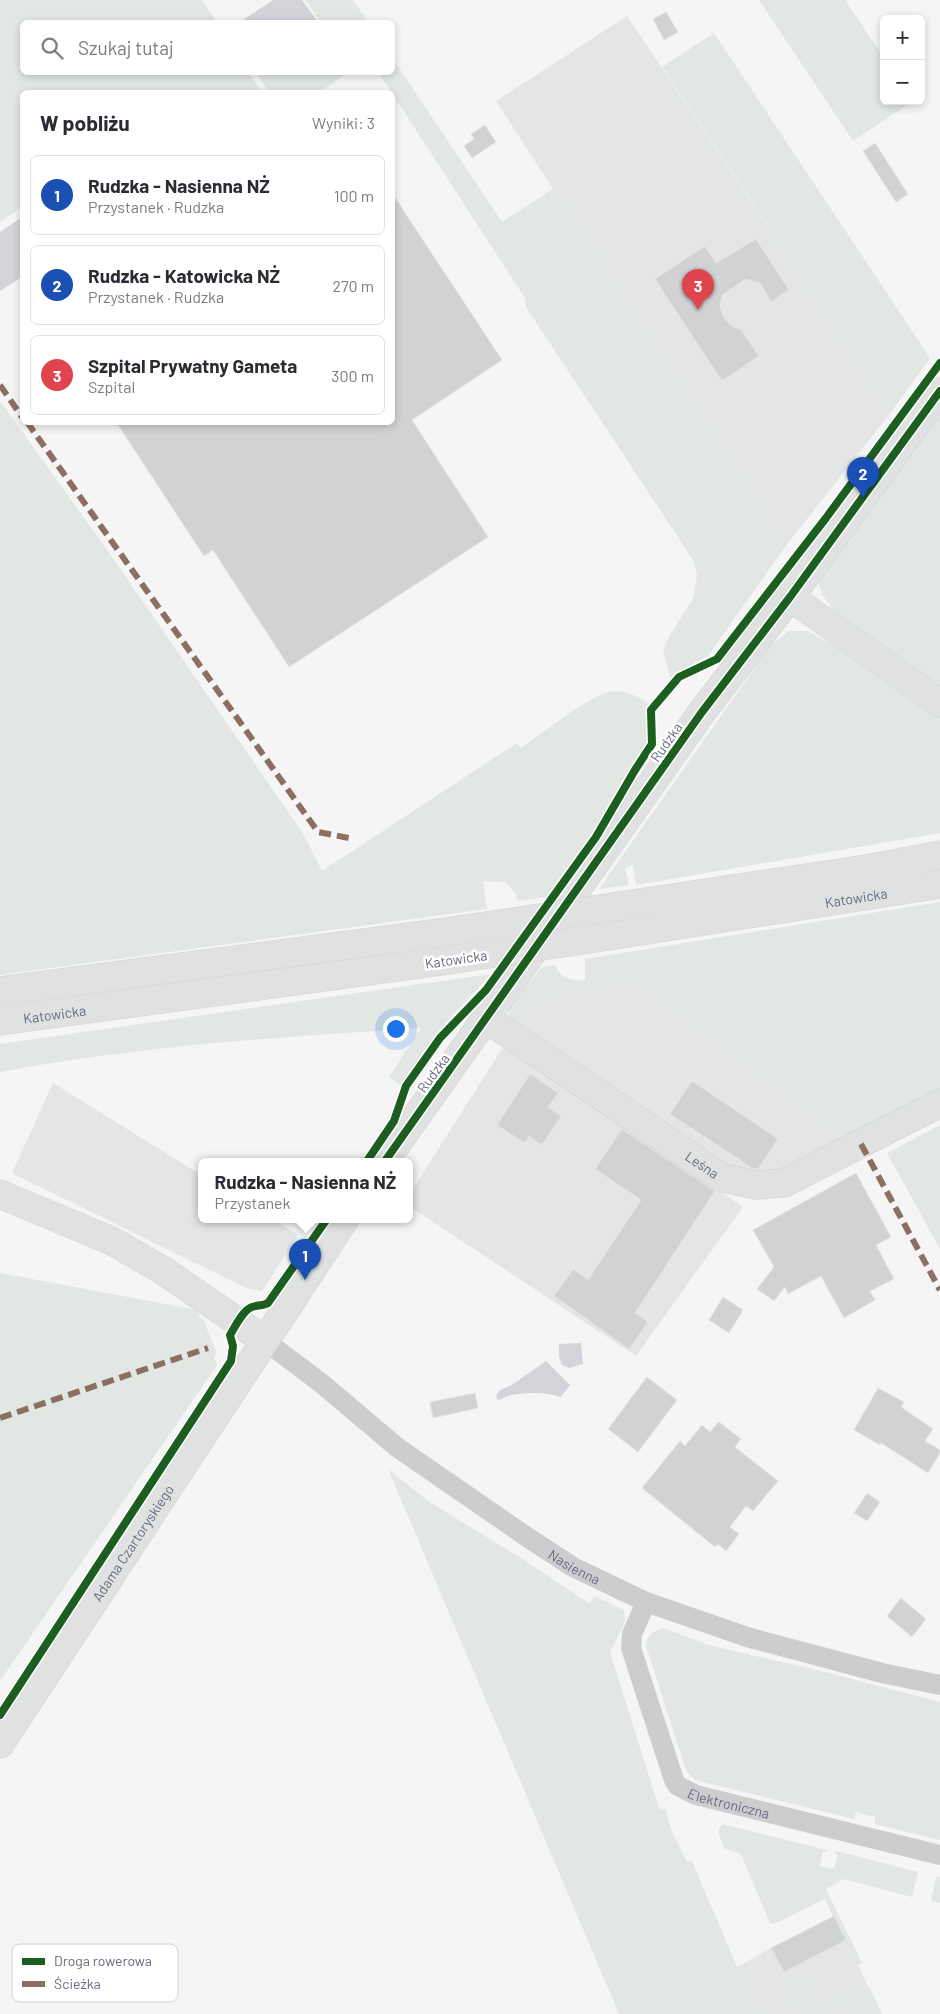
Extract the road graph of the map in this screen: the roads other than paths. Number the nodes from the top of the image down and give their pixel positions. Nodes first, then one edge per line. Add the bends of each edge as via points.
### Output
1 (940, 391) edge
2 (790, 596) junction
3 (940, 704) edge
4 (940, 842) edge
5 (940, 855) edge
6 (940, 884) edge
7 (690, 895) junction
8 (0, 991) edge
9 (487, 1019) junction
10 (0, 1021) edge
11 (940, 1104) edge
12 (388, 1158) edge
13 (0, 1194) edge
14 (342, 1223) edge
15 (264, 1340) junction
16 (646, 1602) junction
17 (940, 1685) edge
18 (0, 1744) edge
19 (940, 1855) edge

1 - 2 main road, Rudzka
2 - 3 main road
2 - 9 main road, Rudzka via 702,712
4 - 7 main road via 790,869
5 - 7 main road, Katowicka
6 - 10 main road, Katowicka, bridge via 435,962
7 - 8 main road, Katowicka, bridge
9 - 11 main road, Leśna via 723,1178 756,1185 784,1183
9 - 12 main road, Rudzka
13 - 15 main road via 112,1241 164,1270
14 - 15 main road
15 - 16 street, Nasienna via 398,1448 530,1539 574,1566
15 - 18 main road, Adama Czartoryskiego
16 - 17 street, Nasienna via 747,1637
16 - 19 street, Elektroniczna via 632,1634 631,1648 678,1786 696,1795

